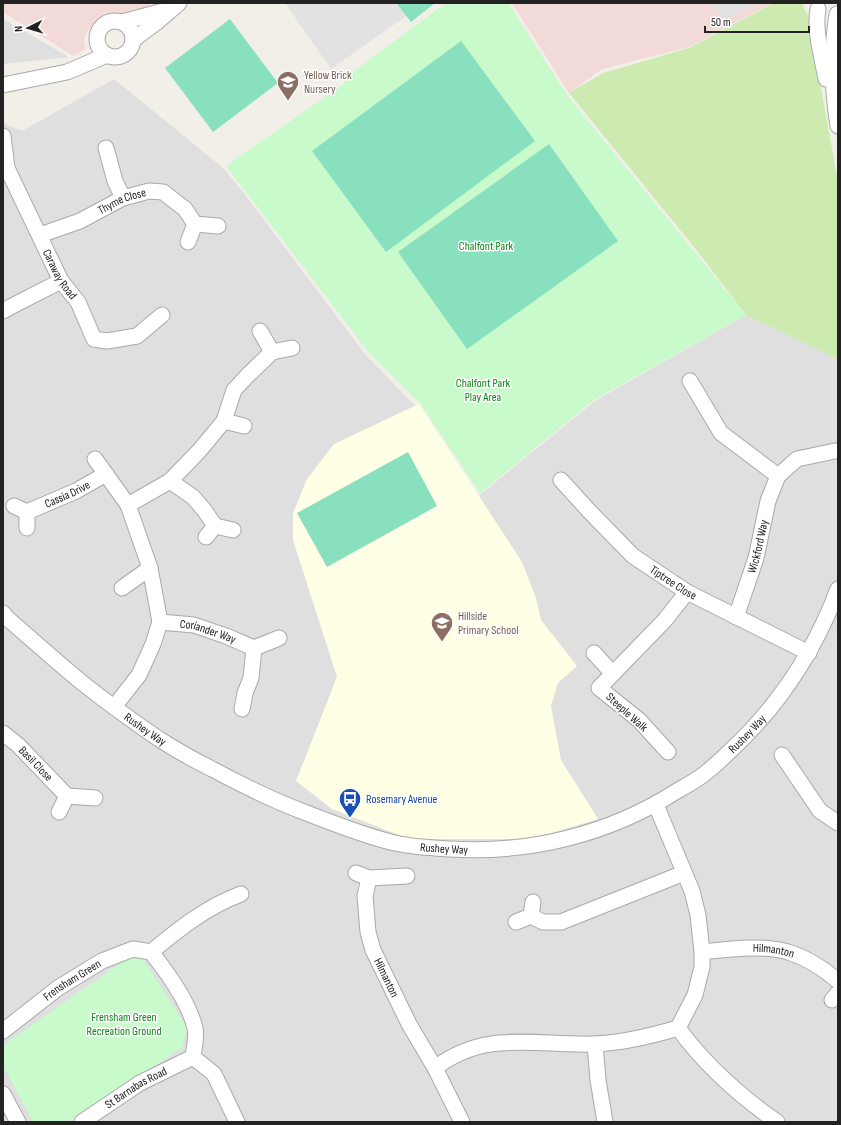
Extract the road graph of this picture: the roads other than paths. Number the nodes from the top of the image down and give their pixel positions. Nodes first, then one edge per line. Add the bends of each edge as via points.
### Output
1 (816, 5) edge
2 (176, 6) edge
3 (837, 13) edge
4 (122, 22) junction
5 (132, 40) junction
6 (97, 41) junction
7 (107, 55) junction
8 (67, 72) junction
9 (3, 85) edge
10 (835, 108) junction
11 (838, 126) edge
12 (3, 136) edge
13 (106, 148) dead end
14 (5, 169) edge
15 (123, 198) junction
16 (195, 224) junction
17 (218, 226) dead end
18 (40, 235) junction
19 (188, 242) dead end
20 (61, 281) junction
21 (3, 312) edge
22 (162, 315) dead end
23 (260, 331) dead end
24 (292, 348) dead end
25 (272, 352) junction
26 (690, 381) dead end
27 (224, 422) junction
28 (244, 426) dead end
29 (836, 451) dead end
30 (95, 459) dead end
31 (106, 474) junction
32 (778, 476) junction
33 (561, 480) dead end
34 (170, 481) junction
35 (128, 505) junction
36 (27, 528) dead end
37 (232, 530) dead end
38 (150, 568) junction
39 (122, 588) dead end
40 (838, 589) edge
41 (687, 592) junction
42 (736, 617) junction
43 (5, 619) edge
44 (160, 622) junction
45 (279, 638) dead end
46 (254, 648) junction
47 (594, 653) dead end
48 (809, 653) junction
49 (613, 674) junction
50 (114, 707) junction
51 (242, 709) dead end
52 (3, 733) edge
53 (668, 752) dead end
54 (782, 755) dead end
55 (67, 796) junction
56 (95, 798) dead end
57 (656, 805) junction
58 (59, 812) dead end
59 (838, 823) edge
60 (684, 873) junction
61 (407, 876) dead end
62 (241, 894) dead end
63 (516, 922) dead end
64 (151, 952) junction
65 (702, 952) junction
66 (838, 981) edge
67 (678, 1028) junction
68 (3, 1031) edge
69 (595, 1044) junction
70 (193, 1057) junction
71 (435, 1068) junction
72 (3, 1094) edge
73 (18, 1122) edge
74 (82, 1122) edge
75 (237, 1122) edge
76 (462, 1122) edge
77 (605, 1122) edge
78 (777, 1122) edge

1 - 3 street via 827,15
1 - 10 street via 826,81
2 - 4 street via 150,16
2 - 5 street
3 - 10 street via 833,62
4 - 5 street via 130,30
4 - 6 street via 104,24 98,32
5 - 7 street via 124,54 113,57
6 - 7 street via 102,52
6 - 8 street
7 - 8 street
8 - 9 street
10 - 11 street
12 - 14 street, Caraway Road
13 - 15 street via 115,182
14 - 18 street, Caraway Road
15 - 16 street, Thyme Close via 149,190 163,192 185,209
15 - 18 street, Thyme Close via 80,221
16 - 17 street
16 - 19 street
18 - 20 street, Caraway Road
20 - 21 street
20 - 22 street, Caraway Road via 78,302 94,339 107,342 137,336
23 - 25 street
24 - 25 street
25 - 27 street via 234,390
26 - 32 street via 721,433
27 - 28 street
27 - 34 street
29 - 32 street, Wickford Way via 797,459
30 - 31 street
31 - 35 street
31 - 36 street, Cassia Drive via 76,491 20,509
32 - 42 street, Wickford Way via 768,502 756,558
33 - 41 street, Tiptree Close via 633,556
34 - 35 street
34 - 37 street via 193,497 205,511 211,532
35 - 38 street
38 - 39 street
38 - 44 street
40 - 48 street, Rushey Way via 828,616
41 - 42 street, Tiptree Close
41 - 49 street, Steeple Walk via 665,620
42 - 48 street, Tiptree Close
43 - 50 street, Rushey Way
44 - 46 street, Coriander Way via 194,626
44 - 50 street via 154,644 139,675
45 - 46 street
46 - 51 street via 251,678 239,692
47 - 49 street, Steeple Walk
48 - 57 street, Rushey Way via 792,681 749,734 701,776
49 - 53 street, Steeple Walk via 599,688 639,720
50 - 57 street, Rushey Way via 177,750 273,800 376,837 409,845 466,850 531,846 588,833
52 - 55 street, Basil Close
54 - 59 street via 820,812
55 - 56 street
55 - 58 street
57 - 60 street
60 - 63 street via 561,922 543,922 532,909
60 - 65 street via 698,915
61 - 71 street, Hilmanton via 363,875 368,932 373,950 409,1024
62 - 64 street via 202,912
64 - 68 street, Frensham Green via 133,949 102,961 58,988
64 - 70 street via 184,1002 195,1029
65 - 66 street, Hilmanton via 766,948 791,953 812,963
65 - 67 street via 702,967 695,995
67 - 69 street via 641,1039
67 - 78 street via 693,1048 721,1076
69 - 71 street via 516,1041 482,1045 447,1059
69 - 77 street
70 - 74 street, St Barnabas Road via 140,1084
70 - 75 street via 214,1074
71 - 76 street, Hilmanton
72 - 73 street

